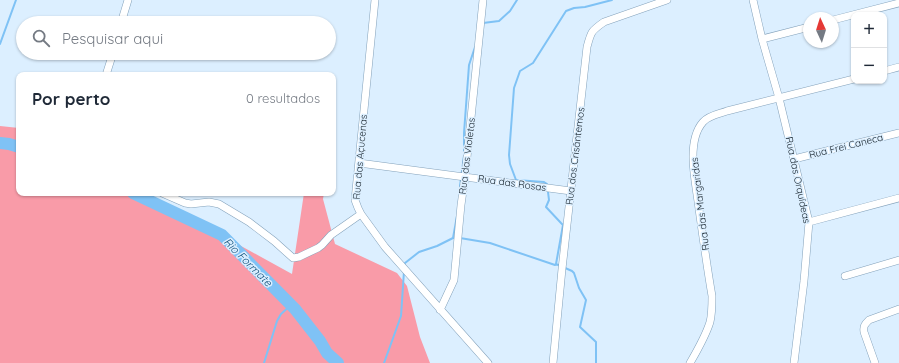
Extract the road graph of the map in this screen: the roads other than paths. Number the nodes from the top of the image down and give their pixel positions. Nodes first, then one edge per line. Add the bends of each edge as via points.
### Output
1 (128, 0) edge
2 (375, 0) edge
3 (483, 0) edge
4 (666, 0) edge
5 (753, 0) edge
6 (899, 3) edge
7 (124, 16) edge
8 (839, 18) edge
9 (803, 29) edge
10 (762, 39) junction
11 (111, 60) edge
12 (899, 67) edge
13 (887, 70) edge
14 (107, 72) edge
15 (851, 80) edge
16 (779, 98) junction
17 (899, 133) edge
18 (794, 159) junction
19 (359, 163) junction
20 (465, 177) junction
21 (571, 191) junction
22 (169, 196) edge
23 (899, 198) edge
24 (361, 214) junction
25 (809, 222) junction
26 (899, 260) edge
27 (844, 276) dead end
28 (899, 309) edge
29 (440, 310) junction
30 (488, 363) edge
31 (552, 363) edge
32 (690, 363) edge
33 (794, 363) edge
34 (875, 363) edge

1 - 7 street
2 - 19 street, Rua das Açucenas
3 - 20 street, Rua das Violetas
4 - 21 street, Rua dos Crisântemos via 604,22 591,33 587,47
5 - 10 street, Rua das Orquídeas
6 - 8 street
9 - 10 street
10 - 16 street, Rua das Orquídeas
11 - 14 street
12 - 13 street
15 - 16 street, Rua das Margaridas
16 - 18 street, Rua das Orquídeas
16 - 32 street, Rua das Margaridas via 714,115 702,123 697,132 693,158 712,308 710,322
17 - 18 street, Rua Frei Caneca
18 - 25 street, Rua das Orquídeas
19 - 20 street, Rua das Rosas
19 - 24 street, Rua das Açucenas via 355,200
20 - 21 street, Rua das Rosas
20 - 29 street, Rua das Violetas via 454,280
21 - 31 street, Rua dos Crisântemos
22 - 24 street via 185,203 218,204 249,222 293,258 318,248 331,235
23 - 25 street
24 - 29 street, Rua das Açucenas via 385,247
25 - 33 street, Rua das Orquídeas
26 - 27 street
28 - 34 street via 869,320 865,324 864,332
29 - 30 street, Rua das Açucenas

